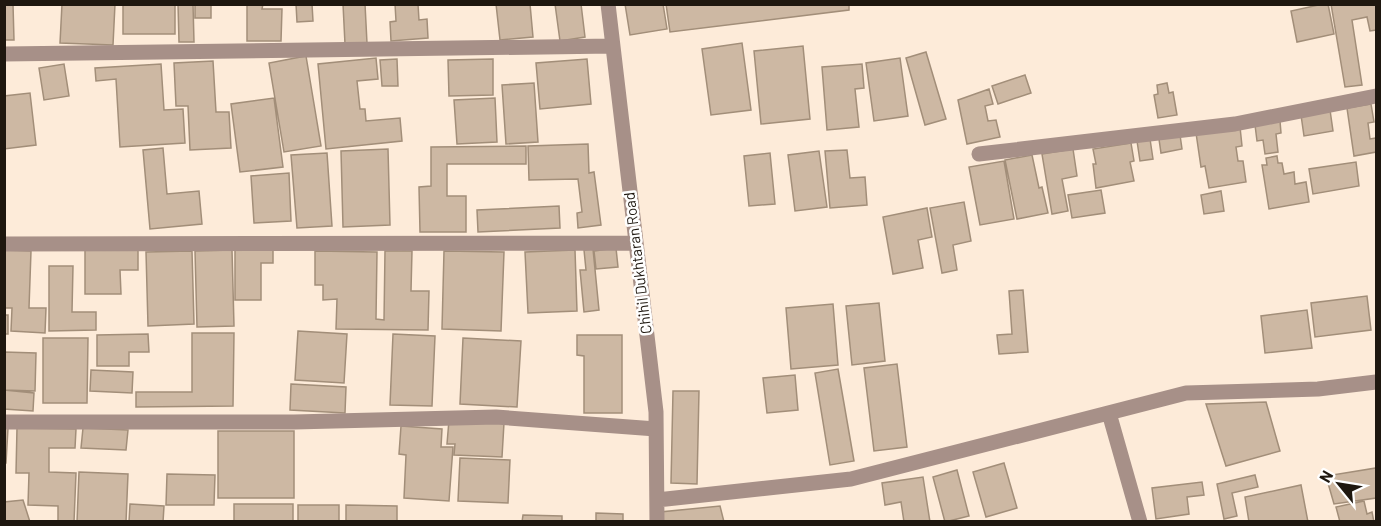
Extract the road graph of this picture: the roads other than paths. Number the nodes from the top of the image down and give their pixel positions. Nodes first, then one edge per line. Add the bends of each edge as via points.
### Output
1 (608, 4) edge
2 (613, 46) junction
3 (4, 54) edge
4 (1377, 96) edge
5 (979, 154) dead end
6 (636, 243) junction
7 (4, 244) edge
8 (1377, 382) edge
9 (1109, 413) junction
10 (4, 422) edge
11 (656, 429) junction
12 (657, 500) junction
13 (657, 522) edge
14 (1140, 522) edge

1 - 2 street, Chihil Dukhtaran Road
2 - 3 street
2 - 6 street, Chihil Dukhtaran Road
4 - 5 street via 1235,124
6 - 7 street
6 - 11 street, Chihil Dukhtaran Road
8 - 9 street via 1318,389 1186,393
9 - 12 street via 851,479
9 - 14 street
10 - 11 street via 496,417
11 - 12 street, Chihil Dukhtaran Road
12 - 13 street, Chihil Dukhtaran Road

